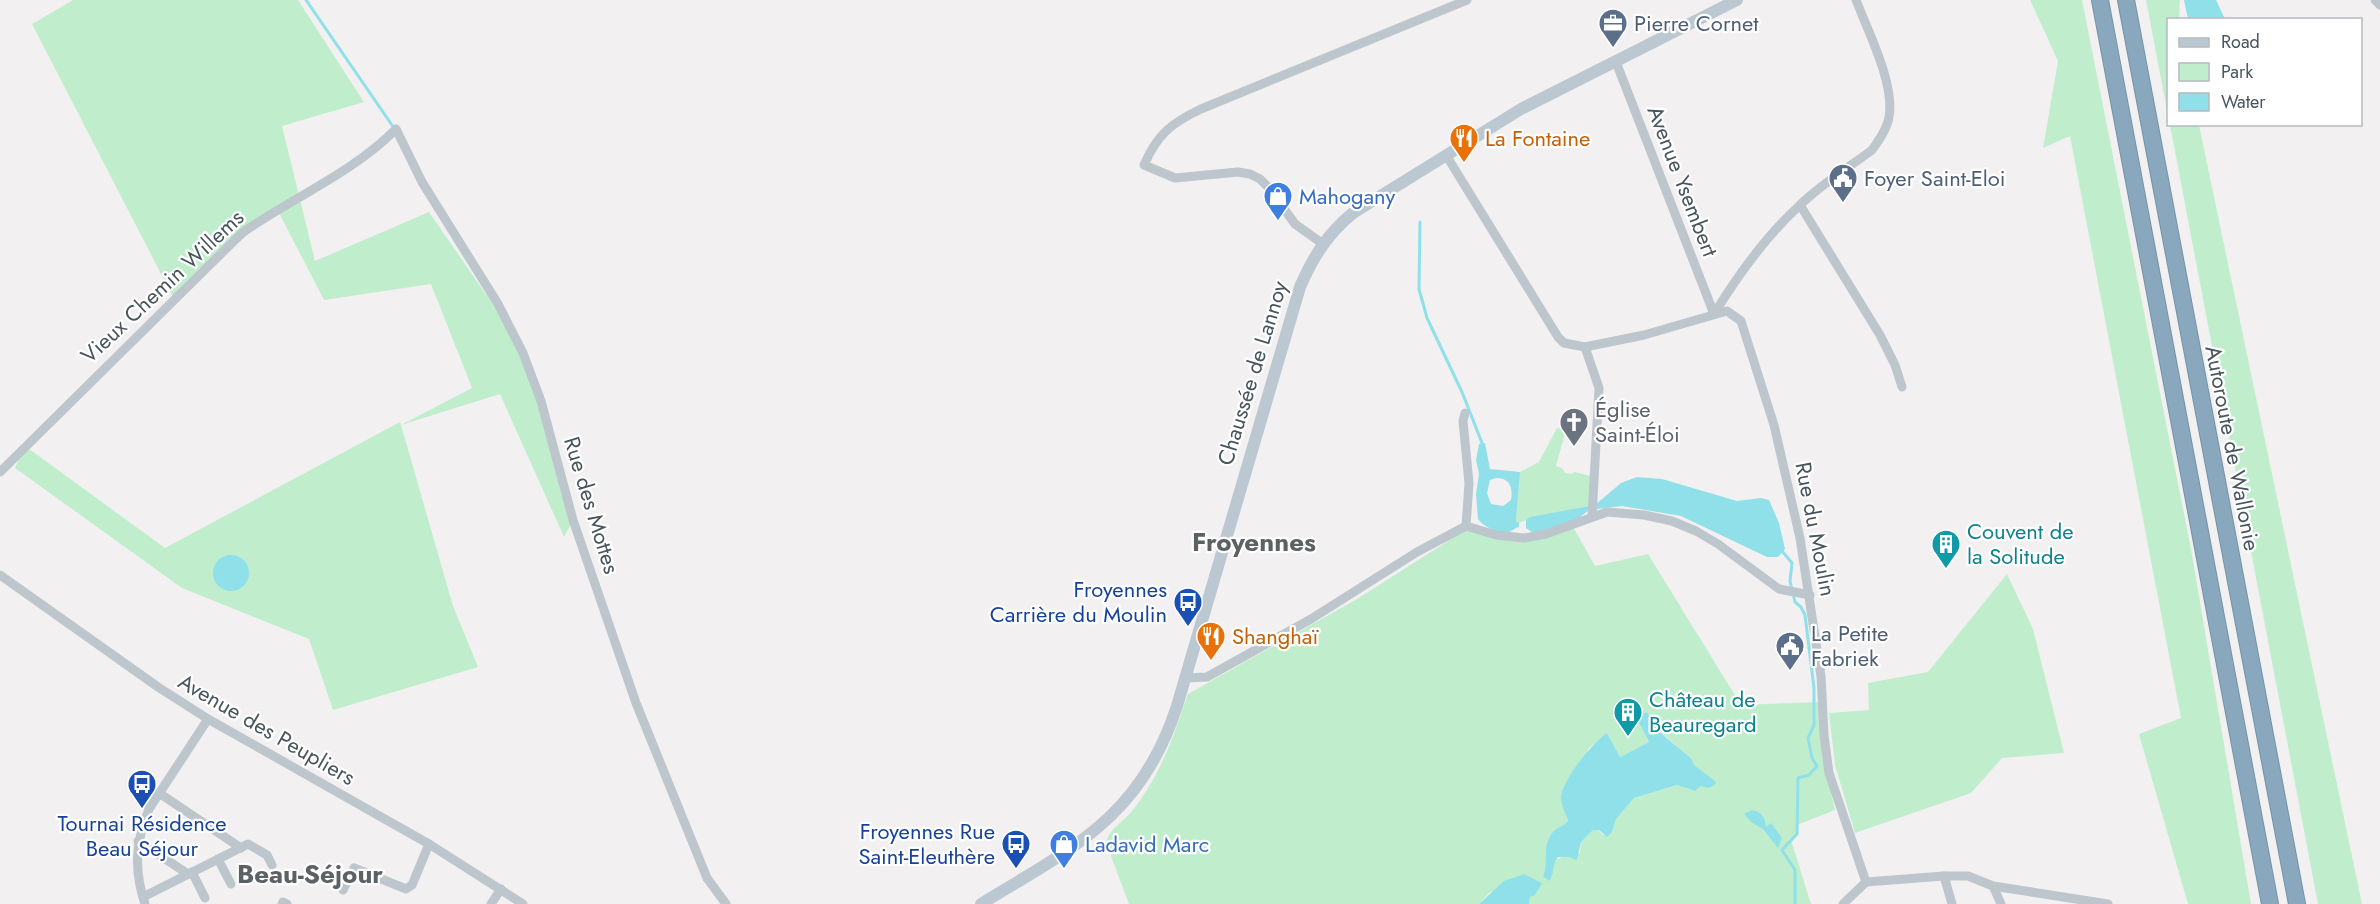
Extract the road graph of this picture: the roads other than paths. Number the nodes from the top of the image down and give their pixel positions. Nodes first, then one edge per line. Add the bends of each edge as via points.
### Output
1 (1467, 0) edge
2 (1737, 0) edge
3 (1856, 0) edge
4 (2100, 0) edge
5 (2126, 0) edge
6 (2375, 0) edge
7 (2380, 4) edge
8 (1616, 62) junction
9 (396, 129) joint
10 (1446, 155) junction
11 (1800, 205) junction
12 (1323, 244) junction
13 (1714, 314) junction
14 (1585, 347) junction
15 (1902, 387) dead end
16 (1465, 412) dead end
17 (0, 472) edge
18 (1592, 515) junction
19 (1466, 526) junction
20 (0, 575) edge
21 (1810, 595) junction
22 (1185, 678) junction
23 (208, 719) junction
24 (159, 793) junction
25 (138, 841) junction
26 (429, 844) junction
27 (241, 848) junction
28 (218, 859) junction
29 (272, 865) dead end
30 (190, 873) junction
31 (1944, 876) junction
32 (1866, 882) junction
33 (231, 884) dead end
34 (1993, 886) junction
35 (343, 890) dead end
36 (501, 890) junction
37 (205, 898) dead end
38 (144, 900) edge
39 (282, 904) edge
40 (287, 904) edge
41 (491, 904) edge
42 (523, 904) edge
43 (726, 904) edge
44 (981, 904) edge
45 (1843, 904) edge
46 (1952, 904) edge
47 (2001, 904) edge
48 (2108, 904) edge
49 (2270, 904) edge
50 (2297, 904) edge

1 - 12 street via 1201,109 1166,130 1152,146 1144,165 1174,178 1238,172 1260,178 1295,224
2 - 8 main road, Chaussée de Lannoy
3 - 11 street via 1888,85 1889,117 1872,150
4 - 49 highway
5 - 50 highway, Autoroute de Wallonie
6 - 7 street
8 - 10 main road, Chaussée de Lannoy via 1521,109
8 - 13 street, Avenue Ysembert
9 - 17 street, Vieux Chemin Willems via 367,156 242,233
9 - 43 street, Rue des Mottes via 422,182 498,304 523,354 541,401 577,531 636,703 707,878
10 - 12 main road, Chaussée de Lannoy via 1353,213
10 - 14 street via 1558,337 1567,344
11 - 13 street via 1767,239
11 - 15 street via 1880,335
12 - 22 main road, Chaussée de Lannoy via 1300,287
13 - 14 street
13 - 21 street, Rue du Moulin via 1727,310 1741,321 1773,425
14 - 18 street via 1599,388
16 - 19 street via 1469,483
18 - 19 street via 1546,534 1524,538
18 - 21 street via 1607,512 1672,521 1718,544 1773,585
19 - 22 street via 1208,677
20 - 23 street, Avenue des Peupliers
21 - 32 street, Rue du Moulin via 1826,757
22 - 44 main road, Chaussée de Lannoy via 1161,749 1126,802 1075,845
23 - 24 street
23 - 26 street, Avenue des Peupliers
24 - 25 street
24 - 27 street
25 - 30 street
25 - 38 street via 136,864
26 - 35 street via 412,885 406,889 354,868
26 - 36 street, Avenue des Peupliers
27 - 28 street
27 - 29 street via 248,844 267,855
28 - 30 street
28 - 33 street
30 - 37 street
30 - 38 street
31 - 32 street
31 - 34 street via 1968,876
31 - 46 street
32 - 45 street
34 - 47 street
34 - 48 street
36 - 41 street
36 - 42 street, Avenue des Peupliers
39 - 40 street

